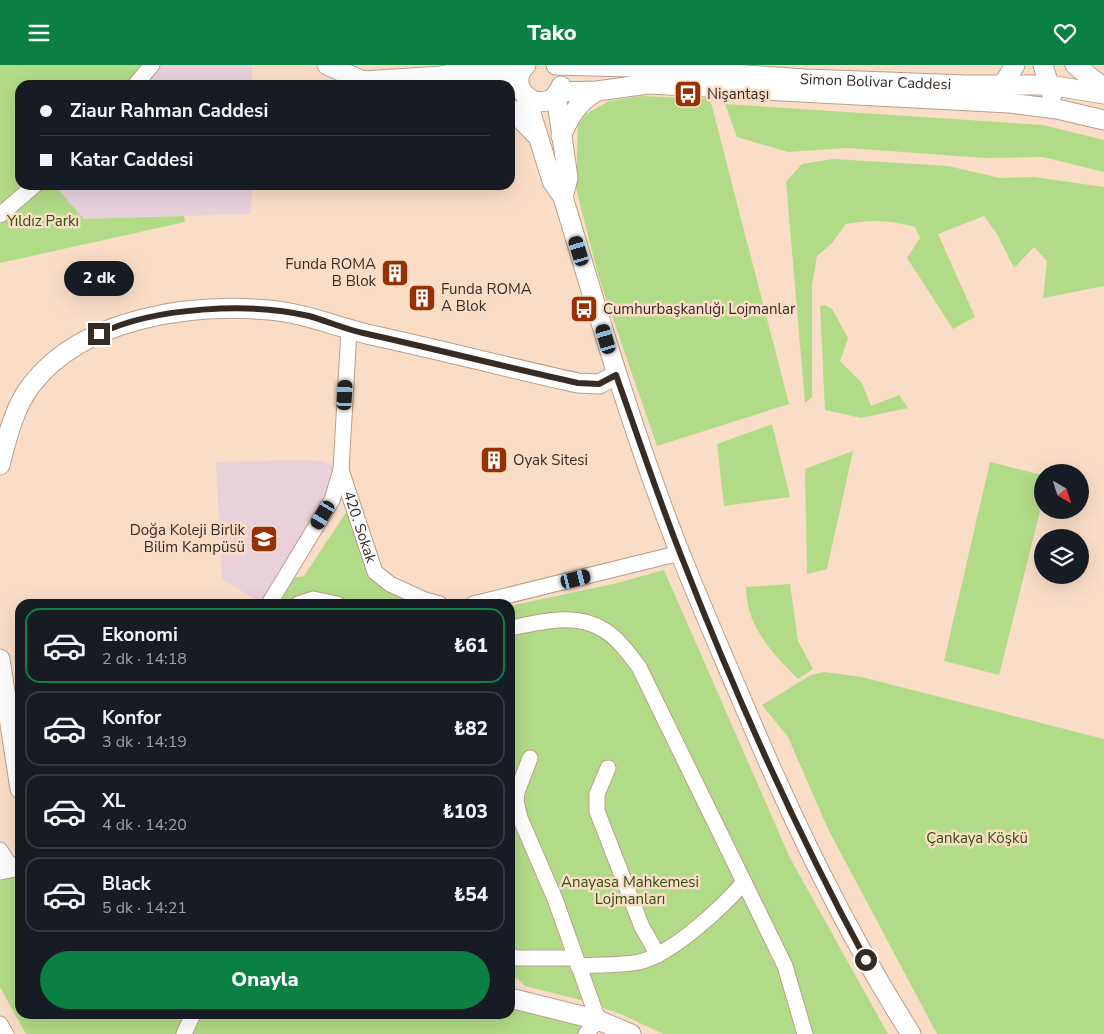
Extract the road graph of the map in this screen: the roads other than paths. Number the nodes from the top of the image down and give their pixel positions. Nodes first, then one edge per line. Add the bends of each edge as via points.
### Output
1 (152, 65) edge
2 (327, 65) edge
3 (556, 65) edge
4 (1015, 65) edge
5 (1043, 65) edge
6 (1075, 65) edge
7 (440, 70) edge
8 (361, 73) edge
9 (467, 78) edge
10 (521, 78) edge
11 (139, 80) edge
12 (1049, 85) junction
13 (1002, 86) junction
14 (1104, 88) edge
15 (597, 91) junction
16 (557, 94) junction
17 (1104, 94) edge
18 (1057, 109) junction
19 (515, 114) edge
20 (1104, 120) edge
21 (561, 136) junction
22 (540, 141) junction
23 (29, 190) edge
24 (563, 197) junction
25 (0, 215) edge
26 (349, 329) junction
27 (616, 375) junction
28 (0, 465) edge
29 (341, 470) junction
30 (680, 553) junction
31 (272, 599) edge
32 (423, 599) edge
33 (493, 599) edge
34 (515, 627) edge
35 (0, 659) edge
36 (15, 756) edge
37 (530, 758) dead end
38 (608, 767) dead end
39 (0, 850) edge
40 (10, 868) edge
41 (744, 882) junction
42 (658, 955) junction
43 (515, 958) edge
44 (576, 962) junction
45 (515, 1000) edge
46 (192, 1019) edge
47 (0, 1024) edge
48 (592, 1027) edge
49 (6, 1034) edge
50 (184, 1034) edge
51 (632, 1034) edge
52 (805, 1034) edge
53 (911, 1034) edge

1 - 11 street
2 - 8 main road
3 - 13 main road, Simon Bolivar Caddesi
3 - 16 main road via 562,77
4 - 13 main road
5 - 12 main road
6 - 14 main road
7 - 8 main road, Simon Bolivar Caddesi
7 - 9 main road, Simon Bolivar Caddesi
9 - 10 main road, Simon Bolivar Caddesi
10 - 16 main road, Simon Bolivar Caddesi via 532,100 545,101
10 - 22 main road
12 - 13 main road, Simon Bolivar Caddesi
12 - 17 main road, Simon Bolivar Caddesi
12 - 18 main road
15 - 16 main road, Simon Bolivar Caddesi
15 - 18 main road, Simon Bolivar Caddesi via 648,84 1010,103
15 - 21 main road via 579,104
16 - 21 main road
18 - 20 main road, Simon Bolivar Caddesi
19 - 22 main road
21 - 24 main road via 568,178
22 - 24 main road via 552,181
23 - 25 street
24 - 27 main road
26 - 27 main road via 578,383 599,384
26 - 28 main road via 308,316 269,310 229,309 145,318 112,328 56,361 31,385 17,410
26 - 29 street
27 - 30 main road
29 - 31 street via 332,500
29 - 32 street, 420. Sokak via 375,572 390,584
30 - 33 street
30 - 53 main road via 748,717 806,845 866,960
34 - 41 street via 553,620 582,621 604,630 620,643 651,688
35 - 36 main road
37 - 44 street via 516,801
38 - 42 street via 597,794 598,811 642,927
39 - 40 street
41 - 42 street via 730,899
41 - 52 street via 785,966
42 - 44 street via 637,963
43 - 44 street
44 - 48 street
45 - 48 main road
46 - 50 street
47 - 49 street
48 - 51 main road

